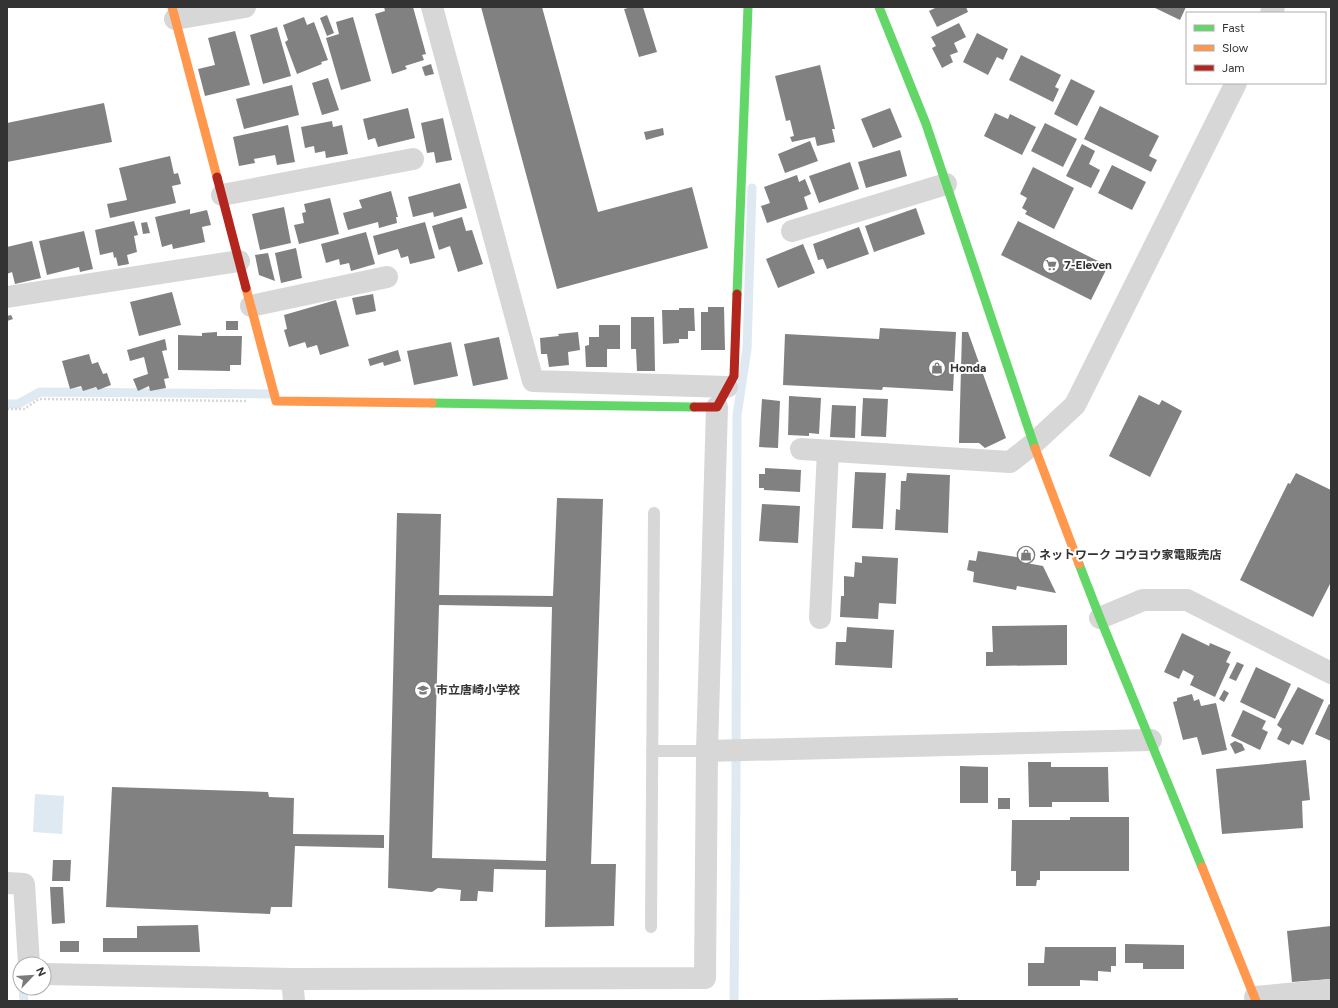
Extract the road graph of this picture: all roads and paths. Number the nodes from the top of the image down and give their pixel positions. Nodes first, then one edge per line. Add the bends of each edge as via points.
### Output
1 (244, 7) edge
2 (432, 7) edge
3 (748, 7) edge
4 (879, 7) edge
5 (173, 13) edge
6 (1236, 84) edge
7 (413, 160) dead end
8 (946, 184) junction
9 (222, 195) junction
10 (792, 231) dead end
11 (239, 261) junction
12 (387, 277) dead end
13 (7, 297) edge
14 (251, 306) junction
15 (533, 381) junction
16 (728, 387) junction
17 (276, 401) junction
18 (541, 405) junction
19 (716, 407) junction
20 (7, 409) edge
21 (1033, 444) junction
22 (801, 449) dead end
23 (828, 450) junction
24 (654, 514) dead end
25 (820, 618) dead end
26 (1100, 618) junction
27 (1331, 673) edge
28 (1151, 740) junction
29 (652, 751) junction
30 (711, 751) junction
31 (7, 883) edge
32 (651, 927) dead end
33 (28, 956) edge
34 (52, 974) edge
35 (292, 979) junction
36 (1331, 990) edge
37 (1256, 999) edge
38 (294, 1001) edge

1 - 5 street
2 - 15 street
3 - 16 street via 734,376
4 - 8 street via 926,124
5 - 9 street
6 - 21 street via 1075,405
7 - 9 street
8 - 10 street
8 - 21 street
9 - 11 street
11 - 13 street
11 - 14 street
12 - 14 street
14 - 17 street
15 - 16 street
15 - 18 street
16 - 19 street
17 - 18 street
17 - 20 path via 39,399 24,409
18 - 19 street
19 - 30 street
21 - 23 street via 1010,462
21 - 26 street
22 - 23 street
23 - 25 street
24 - 29 lane
26 - 27 street via 1143,600 1187,600
26 - 28 street
28 - 30 street
28 - 37 street
29 - 30 lane
29 - 32 lane
30 - 35 street via 705,978
31 - 33 street via 24,884
34 - 35 street
35 - 38 street
36 - 37 street

